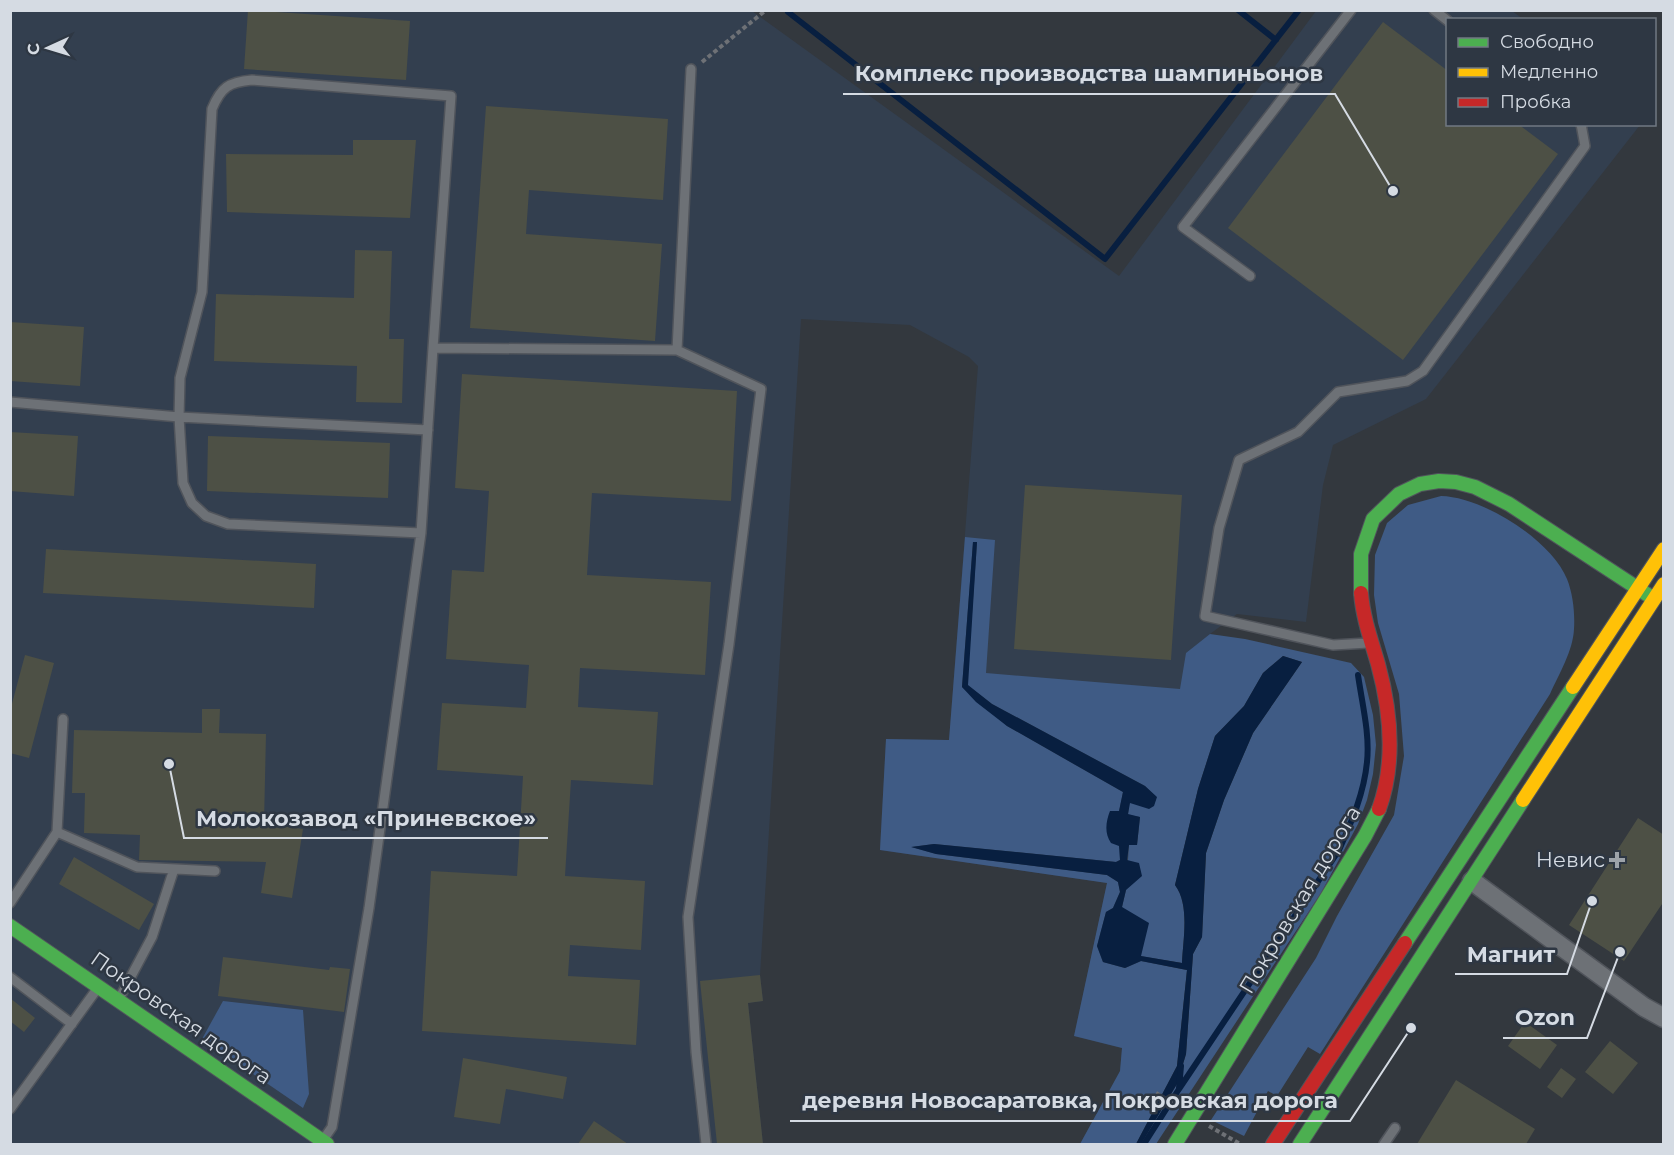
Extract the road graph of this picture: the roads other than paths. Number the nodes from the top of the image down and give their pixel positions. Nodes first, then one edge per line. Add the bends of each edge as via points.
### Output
1 (1351, 10) edge
2 (1434, 10) edge
3 (1446, 19) edge
4 (691, 69) road end
5 (1581, 126) edge
6 (1250, 276) dead end
7 (433, 348) junction
8 (677, 350) junction
9 (10, 402) edge
10 (179, 417) junction
11 (428, 430) junction
12 (421, 533) junction
13 (1664, 549) edge
14 (1664, 584) edge
15 (1637, 588) junction
16 (1653, 599) junction
17 (1370, 643) junction
18 (63, 719) dead end
19 (57, 832) junction
20 (174, 869) junction
21 (214, 871) dead end
22 (1472, 881) junction
23 (10, 903) edge
24 (10, 926) edge
25 (10, 977) edge
26 (99, 987) junction
27 (118, 1000) junction
28 (1664, 1018) edge
29 (72, 1024) junction
30 (12, 1104) edge
31 (1395, 1128) dead end
32 (325, 1143) edge
33 (706, 1144) edge
34 (1175, 1144) edge
35 (1273, 1144) edge
36 (1300, 1144) edge
37 (1384, 1144) edge

1 - 6 lane via 1183,227
2 - 3 lane
4 - 8 lane
5 - 17 lane via 1585,146 1423,371 1407,381 1338,392 1298,432 1239,460 1219,528 1205,616 1334,645
7 - 8 lane
7 - 10 lane via 450,96 235,81 219,92 212,109 202,292 180,378
7 - 11 lane
8 - 33 lane via 761,389 729,644 688,917
9 - 10 lane
10 - 11 lane
10 - 12 lane via 183,483 192,503 206,516 228,524
11 - 12 lane
12 - 32 lane via 369,908 332,1127
13 - 15 street
14 - 16 street
15 - 16 street, Покровская дорога
15 - 17 street, Покровская дорога via 1509,504 1475,487 1447,481 1420,484 1399,494 1373,519 1361,554 1361,595
15 - 35 street
16 - 22 street
17 - 34 street, Покровская дорога via 1391,738 1389,775 1380,808
18 - 19 lane
19 - 20 lane via 137,867
19 - 23 lane
20 - 21 lane
20 - 27 lane via 152,936
22 - 28 street
22 - 36 street
24 - 26 street, Покровская дорога
25 - 29 lane
26 - 27 street, Покровская дорога
26 - 29 lane
27 - 32 street, Покровская дорога
29 - 30 lane
31 - 37 lane

